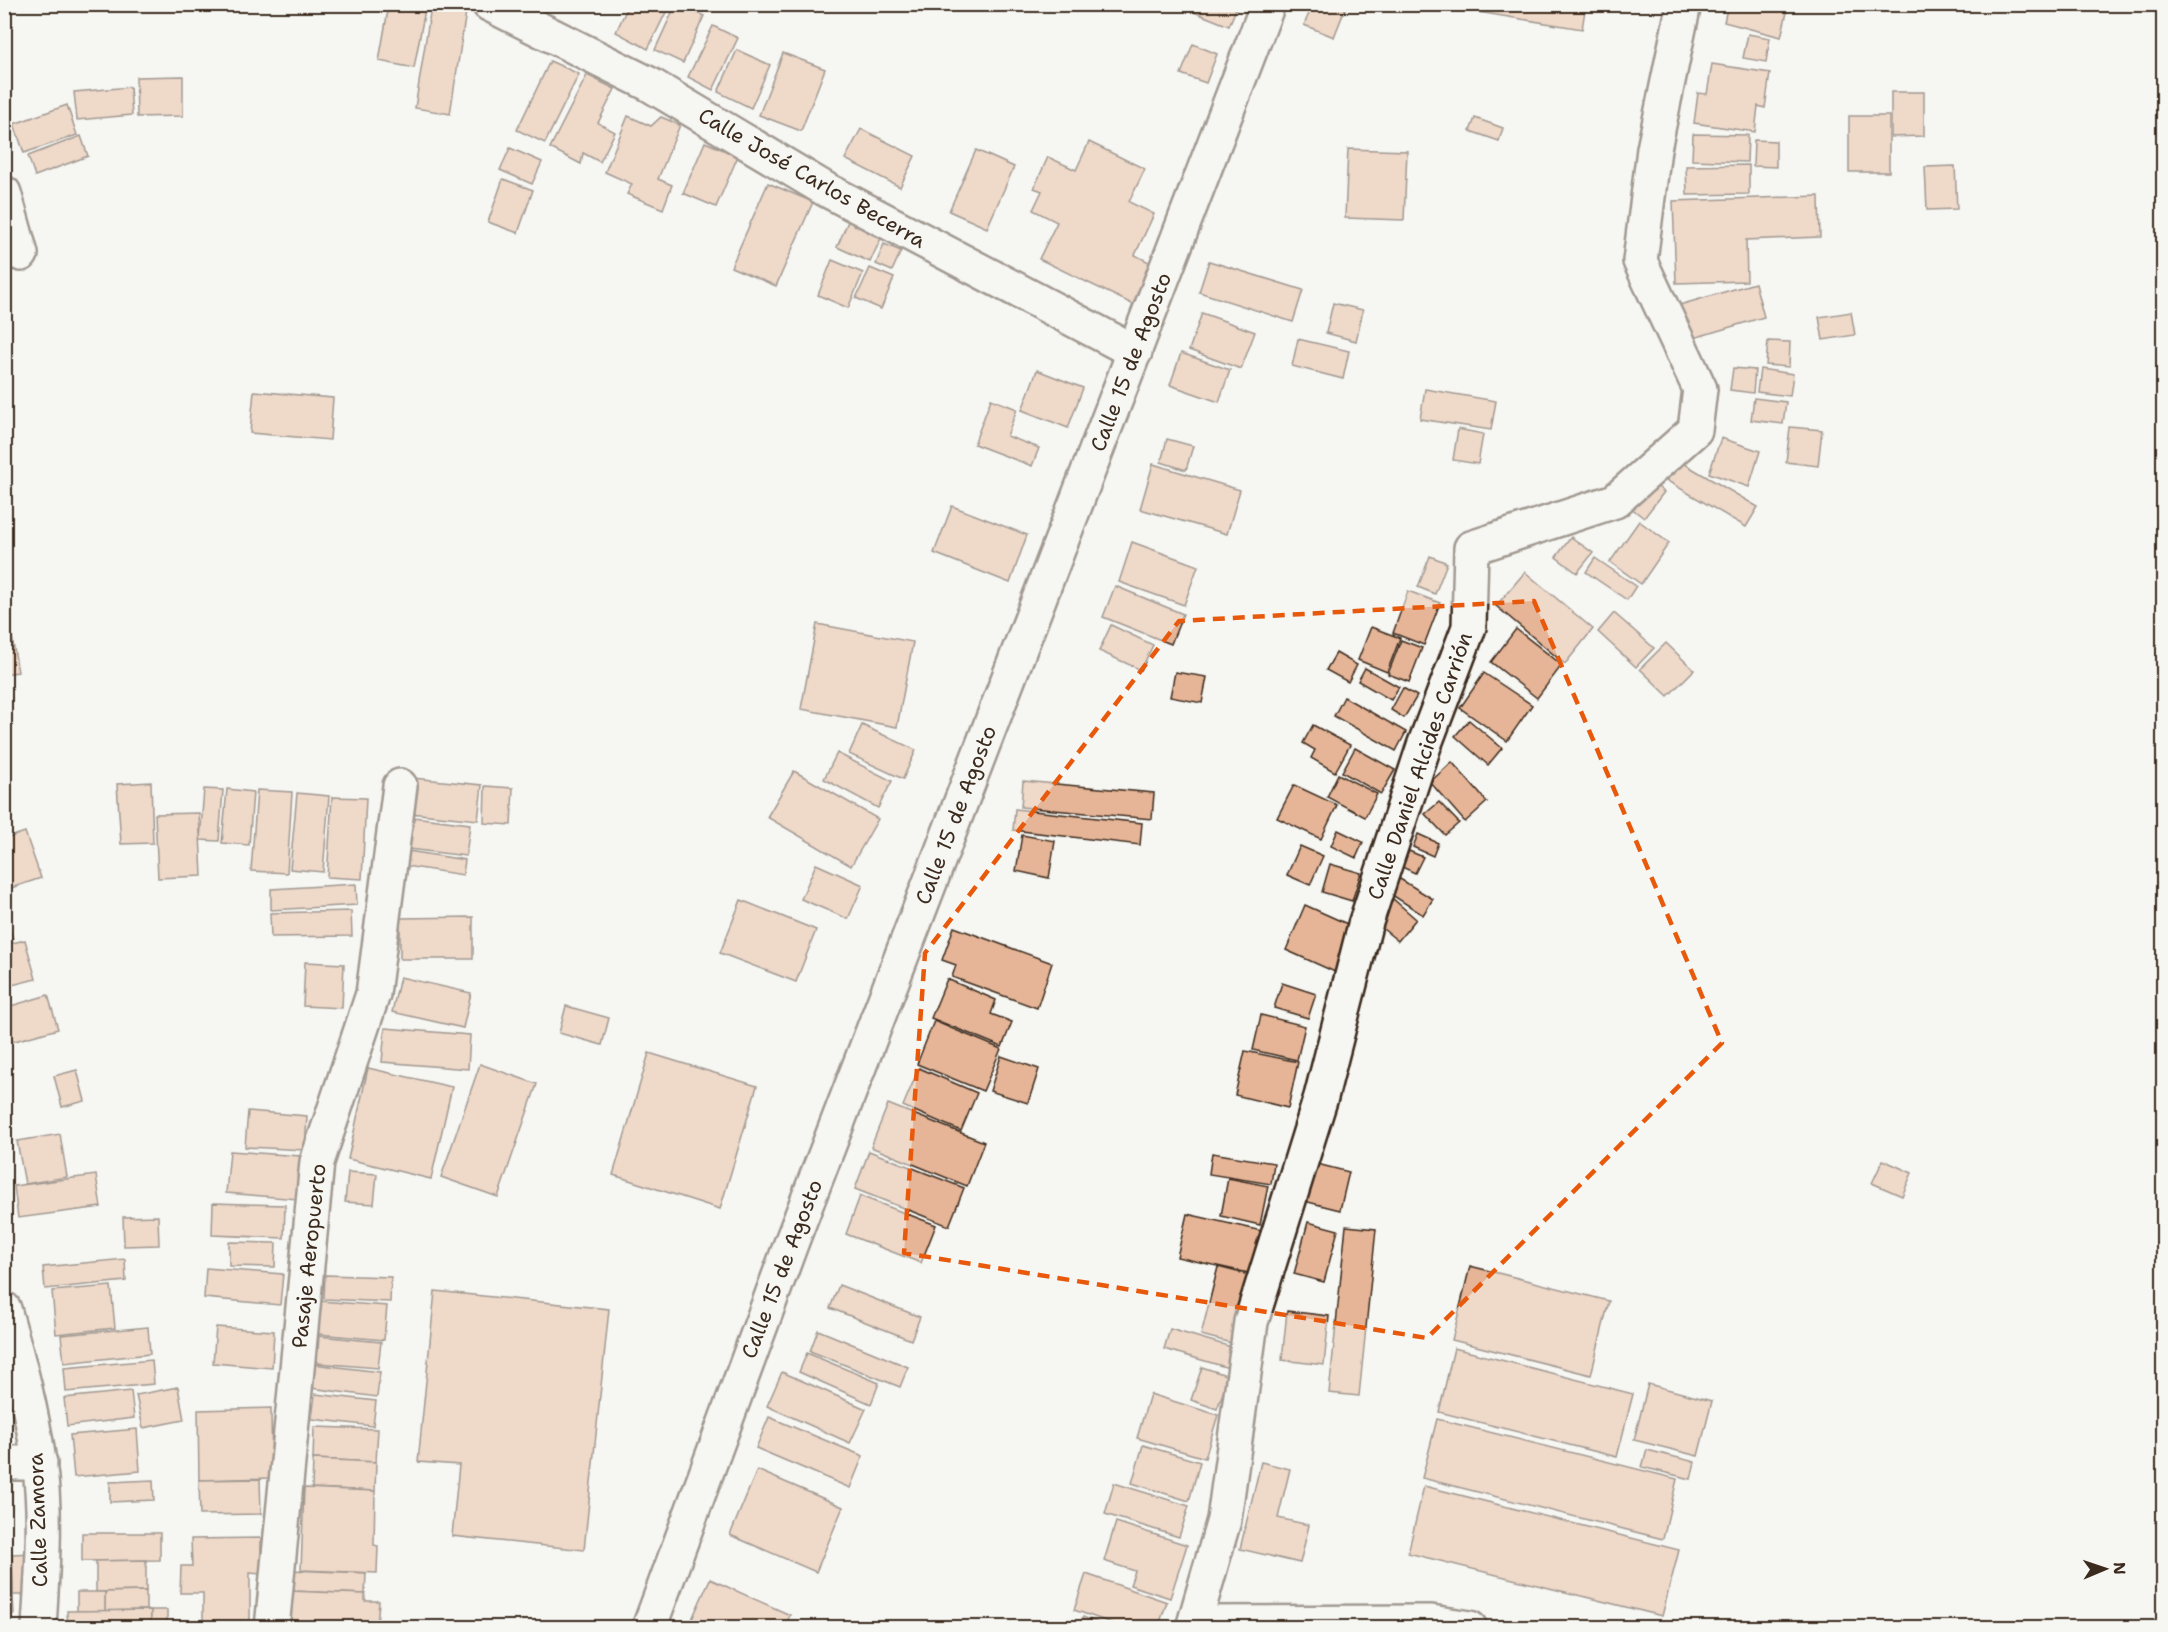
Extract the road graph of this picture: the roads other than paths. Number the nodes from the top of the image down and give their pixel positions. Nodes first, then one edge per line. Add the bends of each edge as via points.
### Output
1 (489, 4) edge
2 (1268, 4) edge
3 (1684, 4) edge
4 (4, 194) edge
5 (21, 254) dead end
6 (1135, 352) junction
7 (400, 786) dead end
8 (4, 1309) edge
9 (4, 1463) edge
10 (39, 1463) junction
11 (1194, 1625) edge
12 (39, 1628) edge
13 (272, 1628) edge
14 (649, 1628) edge
15 (1470, 1628) edge

1 - 6 street, Calle José Carlos Becerra via 649,84 825,189
2 - 6 street, Calle 15 de Agosto
3 - 11 street, Calle Daniel Alcides Carrión via 1654,148 1640,261 1700,389 1695,430 1615,501 1471,548 1469,627 1424,746 1365,925 1321,1098 1251,1322 1224,1520
4 - 5 street
6 - 14 street, Calle 15 de Agosto via 796,1230
7 - 13 street, Pasaje Aeropuerto via 373,994 318,1162
8 - 10 street, Calle Zamora via 26,1389
9 - 10 street
10 - 12 street, Calle Zamora via 43,1551
11 - 15 street via 1431,1622

